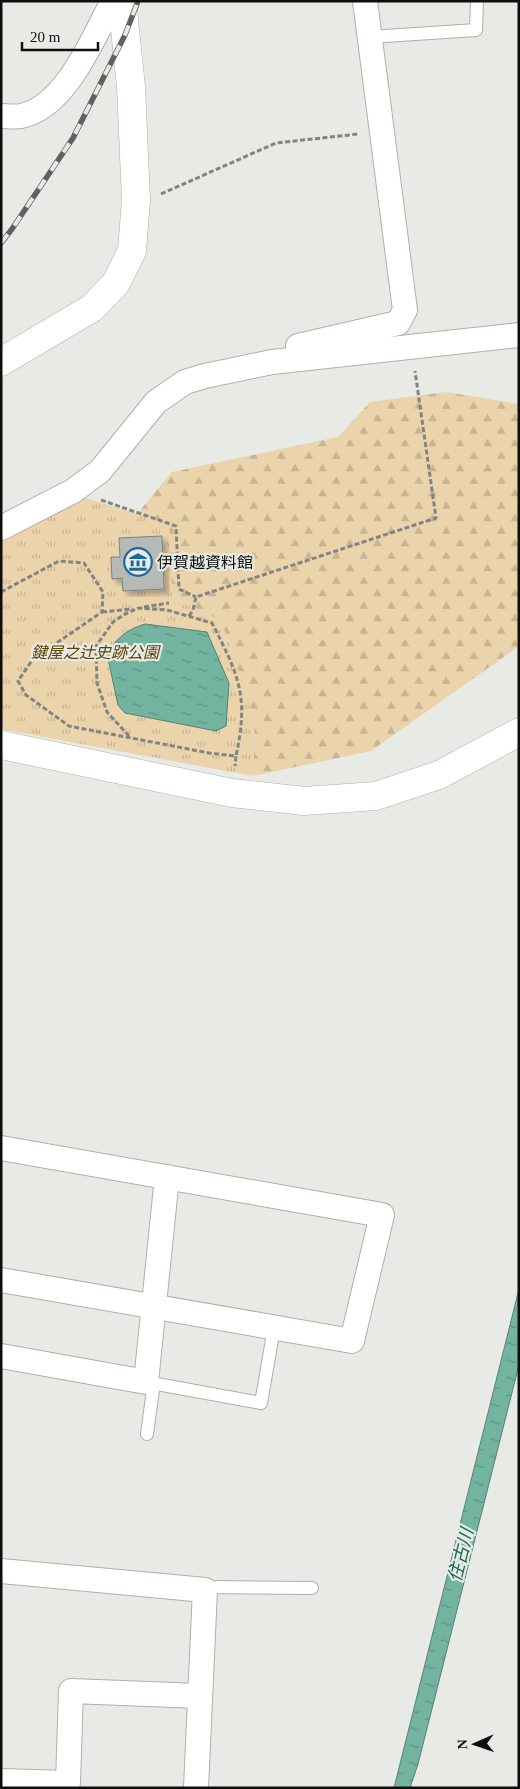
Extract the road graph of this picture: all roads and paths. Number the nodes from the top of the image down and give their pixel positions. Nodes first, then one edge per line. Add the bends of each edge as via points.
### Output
1 (113, 1) edge
2 (122, 1) edge
3 (365, 1) edge
4 (477, 1) edge
5 (370, 37) junction
6 (1, 116) edge
7 (384, 131) junction
8 (136, 200) junction
9 (519, 335) edge
10 (412, 346) junction
11 (1, 362) edge
12 (272, 362) junction
13 (73, 491) junction
14 (1, 528) edge
15 (1, 592) edge
16 (196, 597) junction
17 (169, 603) dead end
18 (139, 608) junction
19 (102, 612) junction
20 (189, 616) junction
21 (519, 732) edge
22 (130, 737) junction
23 (1, 745) edge
24 (236, 756) junction
25 (232, 793) junction
26 (1, 1148) edge
27 (167, 1177) junction
28 (1, 1280) edge
29 (154, 1306) junction
30 (274, 1328) junction
31 (1, 1356) edge
32 (150, 1382) junction
33 (147, 1434) dead end
34 (1, 1572) edge
35 (312, 1588) dead end
36 (205, 1590) junction
37 (200, 1696) junction
38 (1, 1782) edge
39 (196, 1788) edge

1 - 6 street via 71,78 54,99 22,116
2 - 8 street via 131,87
3 - 5 street
4 - 5 lane via 476,30
5 - 7 street
7 - 8 path via 276,143 153,197
7 - 12 street via 405,310 398,323 285,349
8 - 11 street via 132,251 116,283 92,308
9 - 10 street
10 - 12 street
10 - 16 path via 436,518
12 - 13 street via 185,382 156,402 100,471
13 - 14 street
13 - 16 path via 176,526 178,589
15 - 19 path via 59,561 84,563 103,592
16 - 20 path
17 - 18 path
18 - 19 path
18 - 20 path
18 - 22 path via 113,622 96,646 96,683 107,712
19 - 22 path via 33,659 18,681 26,695 69,726
20 - 24 path via 212,623 239,683 243,704 242,731
21 - 25 street via 439,775 376,796 304,801
22 - 24 path
23 - 25 street
24 - 25 path
26 - 27 street
27 - 29 street
27 - 30 street via 382,1215 352,1341
28 - 29 street
29 - 30 street
29 - 32 street
30 - 32 lane via 261,1402
31 - 32 street
32 - 33 lane
34 - 36 street
35 - 36 lane via 217,1587
36 - 37 street
37 - 38 street via 71,1691 68,1783
37 - 39 street

